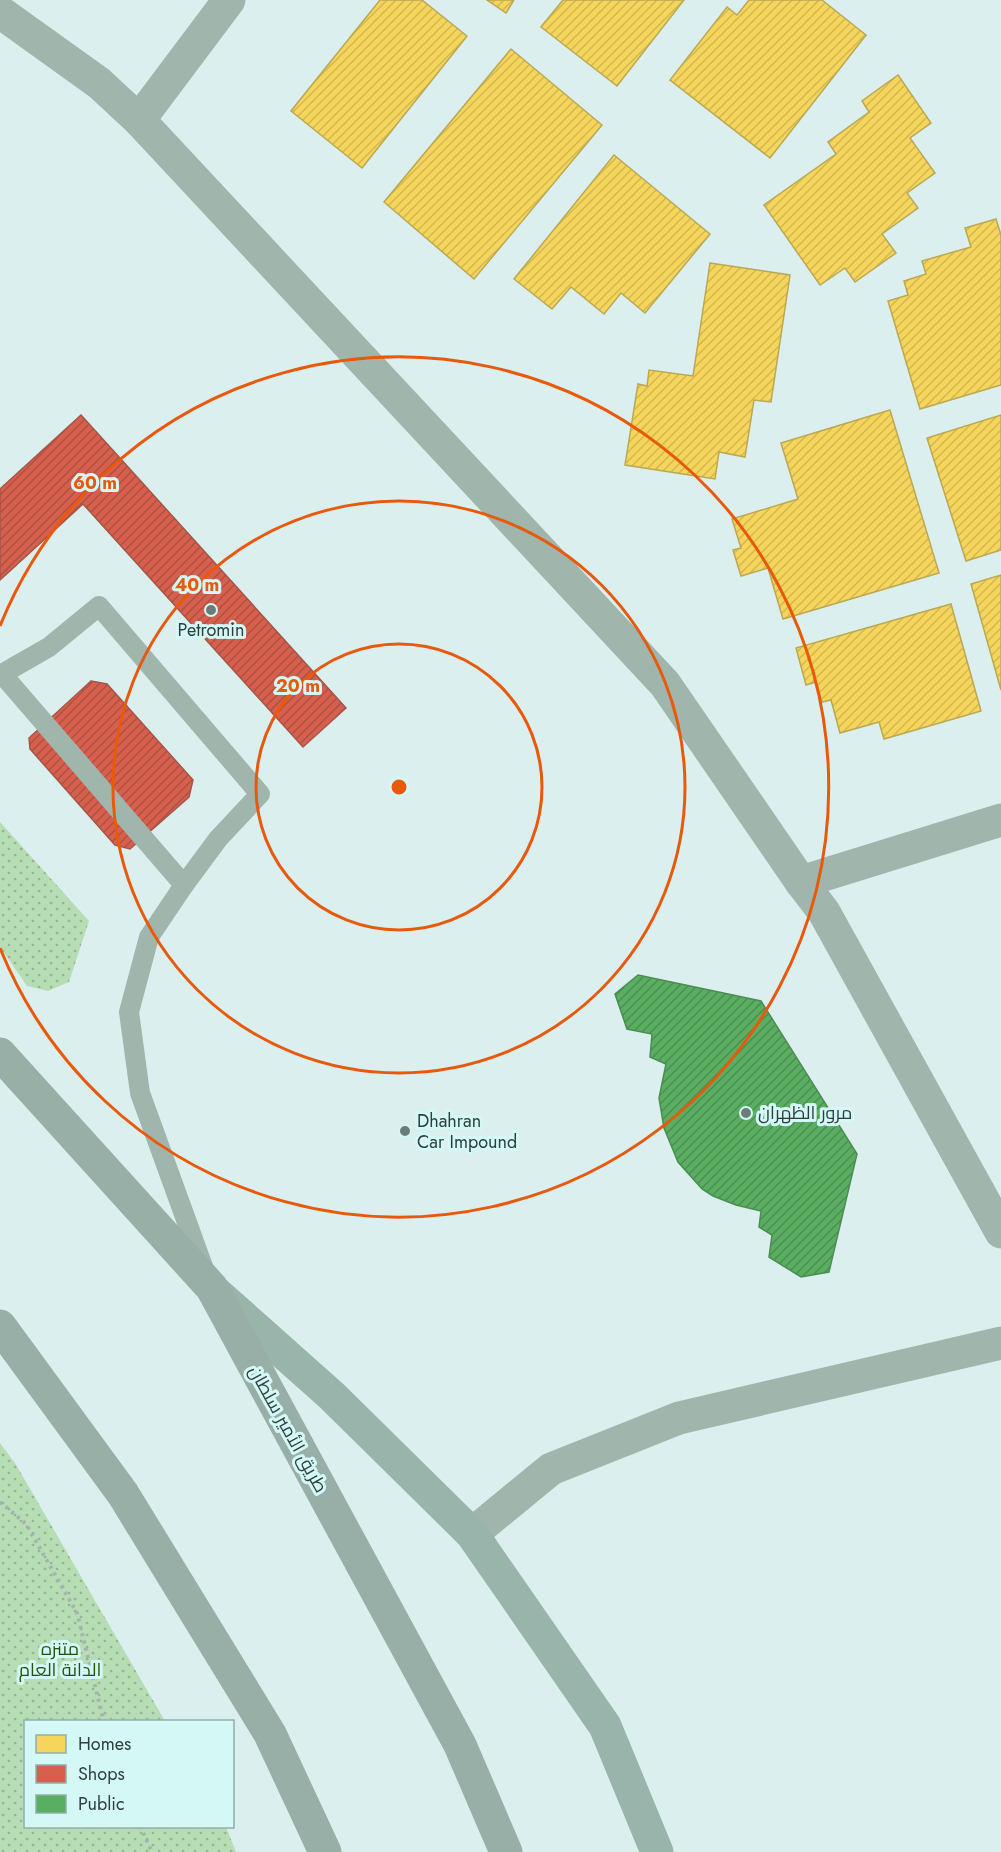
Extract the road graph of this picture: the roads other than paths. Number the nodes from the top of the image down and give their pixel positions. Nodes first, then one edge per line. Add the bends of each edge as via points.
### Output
1 (229, 0) edge
2 (0, 12) edge
3 (139, 120) junction
4 (1, 675) edge
5 (1001, 820) edge
6 (801, 882) junction
7 (184, 885) junction
8 (0, 1054) edge
9 (1001, 1232) edge
10 (212, 1288) junction
11 (0, 1326) edge
12 (1001, 1343) edge
13 (472, 1534) junction
14 (325, 1852) edge
15 (506, 1852) edge
16 (657, 1852) edge

1 - 3 street
2 - 3 street via 99,83
3 - 6 street via 665,684
4 - 7 lane
4 - 7 lane via 49,646 99,606 115,624 260,794 218,839
5 - 6 street
6 - 9 street via 824,912
7 - 10 lane via 149,937 129,1012 140,1093
8 - 10 main road, طريق الأمير سلطان
10 - 13 street via 332,1395
10 - 15 main road, طريق الأمير سلطان via 460,1744
11 - 14 main road via 123,1494 270,1734
12 - 13 street via 679,1418 551,1469
13 - 16 street via 605,1726

